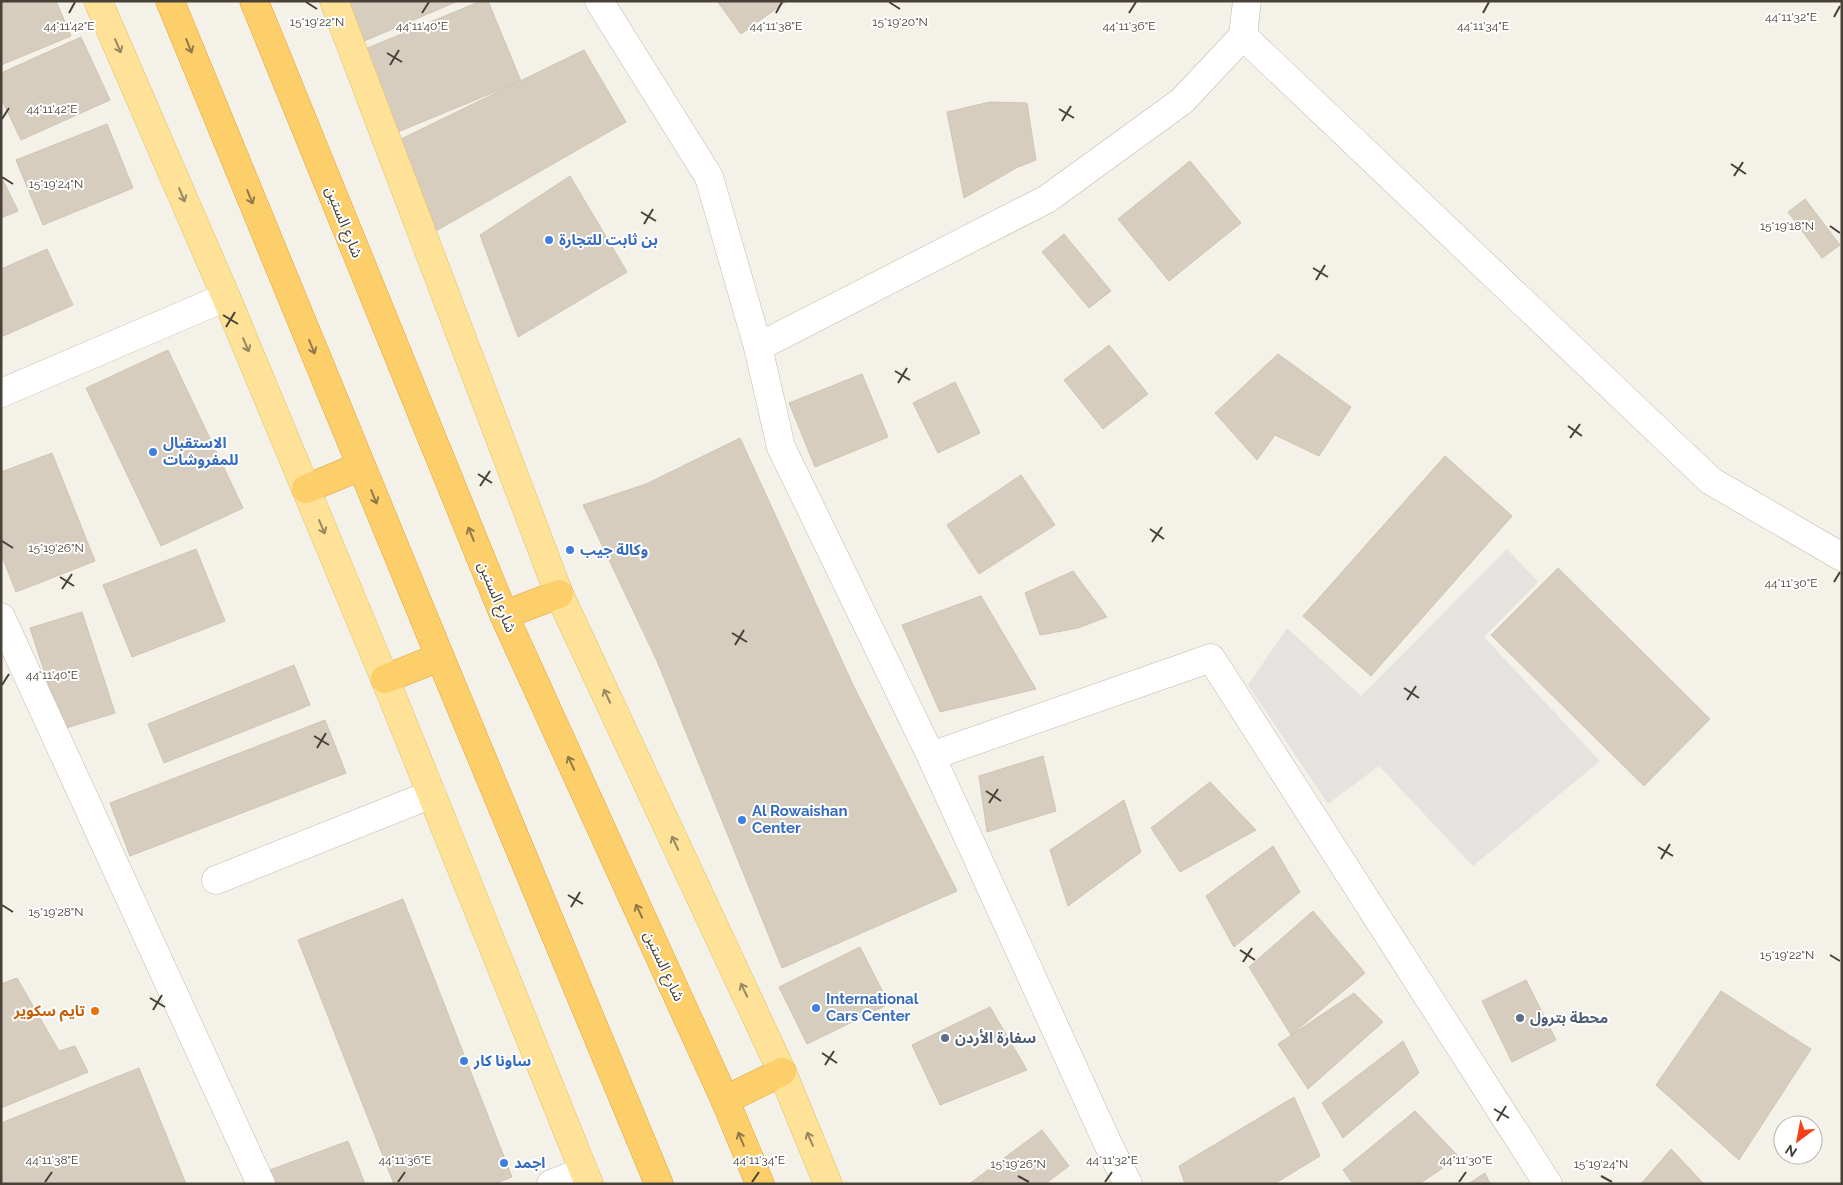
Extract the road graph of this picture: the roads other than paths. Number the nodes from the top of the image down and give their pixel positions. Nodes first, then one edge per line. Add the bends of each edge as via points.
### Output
1 (98, 1) edge
2 (170, 1) edge
3 (254, 1) edge
4 (334, 1) edge
5 (599, 1) edge
6 (1247, 1) edge
7 (1244, 36) junction
8 (226, 297) junction
9 (758, 347) junction
10 (1, 393) edge
11 (361, 466) junction
12 (306, 489) junction
13 (1842, 557) edge
14 (560, 594) junction
15 (504, 615) junction
16 (1, 617) edge
17 (440, 657) junction
18 (385, 679) junction
19 (930, 756) junction
20 (432, 794) junction
21 (216, 880) dead end
22 (782, 1072) junction
23 (725, 1100) junction
24 (586, 1177) edge
25 (261, 1184) edge
26 (552, 1184) edge
27 (659, 1184) edge
28 (760, 1184) edge
29 (828, 1184) edge
30 (1128, 1184) edge
31 (1548, 1184) edge

1 -> 8 main road
2 -> 11 highway
15 -> 3 highway, شارع الستين
4 - 14 main road
5 - 9 street via 709,177
6 - 7 street
7 - 9 street via 1182,100 1047,199
7 - 13 street via 1711,481
8 - 10 street
8 -> 12 main road
9 - 19 street via 780,447
11 - 12 highway
11 -> 17 highway
12 -> 18 main road
14 - 15 highway
22 -> 14 main road
23 -> 15 highway, شارع الستين
16 - 25 street
17 - 18 highway
17 - 27 highway
18 - 20 main road
19 - 30 street
19 - 31 street via 1211,658
20 - 21 street
20 - 24 main road
22 - 23 highway
29 -> 22 main road
28 -> 23 highway, شارع الستين
24 - 26 street

